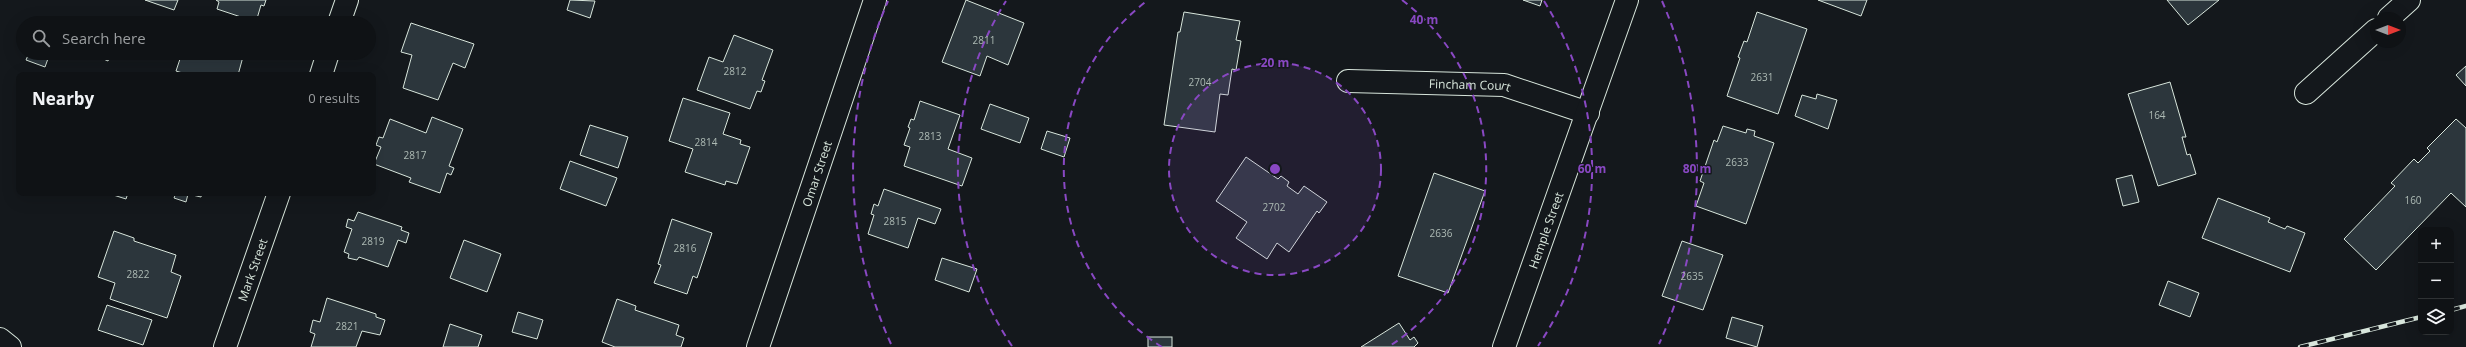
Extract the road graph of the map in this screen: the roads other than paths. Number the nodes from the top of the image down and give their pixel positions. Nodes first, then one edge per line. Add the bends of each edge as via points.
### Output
1 (347, 0) edge
2 (875, 0) edge
3 (1627, 0) edge
4 (2409, 0) edge
5 (2396, 12) edge
6 (341, 16) edge
7 (2370, 35) edge
8 (326, 60) edge
9 (322, 72) edge
10 (1348, 81) dead end
11 (2306, 93) dead end
12 (1588, 113) junction
13 (278, 196) edge
14 (0, 339) edge
15 (10, 347) edge
16 (225, 347) edge
17 (758, 347) edge
18 (1504, 347) edge

1 - 6 street
2 - 17 street, Omar Street
3 - 12 street, Hemple Street
4 - 5 street
7 - 11 street
8 - 9 street
10 - 12 street, Fincham Court via 1504,85
12 - 18 street, Hemple Street
13 - 16 street, Mark Street
14 - 15 street

